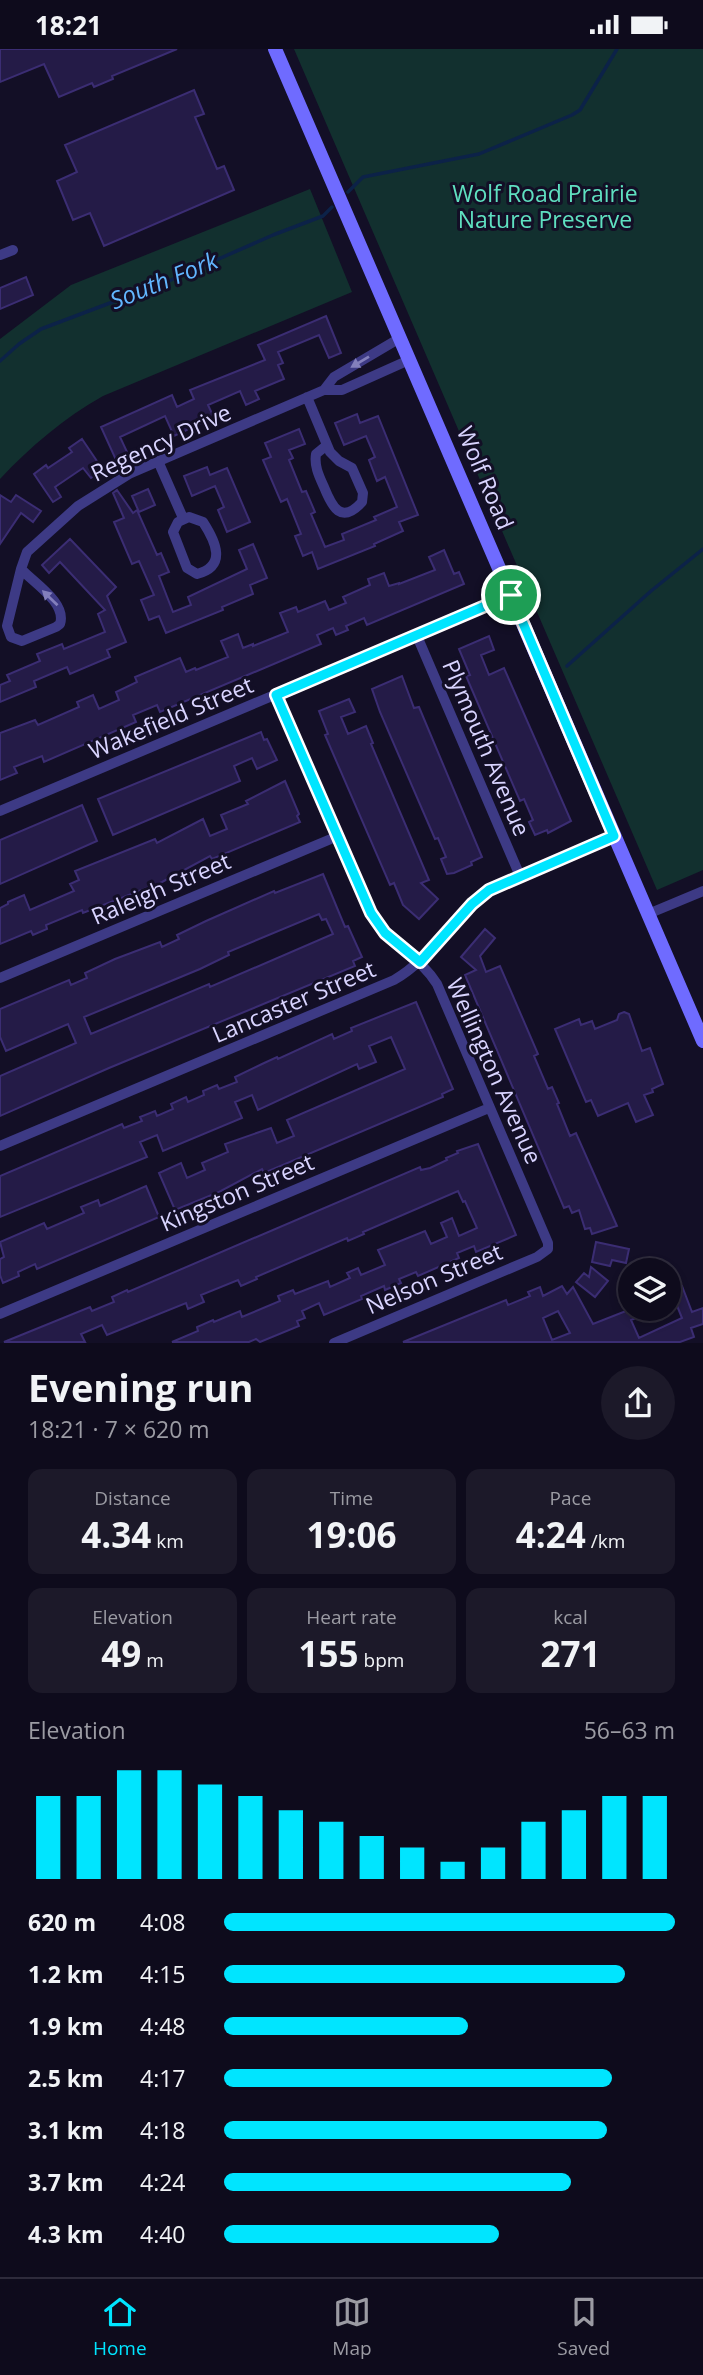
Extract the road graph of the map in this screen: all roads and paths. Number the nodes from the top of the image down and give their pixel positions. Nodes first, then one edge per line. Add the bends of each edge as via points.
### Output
1 (275, 49) edge
2 (13, 250) dead end
3 (0, 255) edge
4 (400, 338) junction
5 (409, 360) junction
6 (324, 390) junction
7 (307, 397) junction
8 (327, 445) junction
9 (159, 461) junction
10 (183, 518) junction
11 (21, 569) junction
12 (511, 595) junction
13 (417, 636) junction
14 (276, 695) junction
15 (0, 811) edge
16 (338, 836) junction
17 (614, 836) junction
18 (520, 876) junction
19 (703, 891) edge
20 (648, 914) junction
21 (420, 962) junction
22 (0, 978) edge
23 (703, 1041) edge
24 (489, 1108) junction
25 (0, 1146) edge
26 (548, 1249) joint
27 (0, 1314) edge
28 (334, 1342) edge

1 - 4 main road, Wolf Road
2 - 3 street
4 - 5 main road, Wolf Road
4 -> 6 street, Regency Drive via 334,377
5 - 6 street, Regency Drive via 342,390
5 - 12 main road, Wolf Road
6 - 7 street, Regency Drive
7 - 8 street
7 - 9 street, Regency Drive
8 - 8 street via 316,454 317,471 332,506 345,513 362,502 363,492 352,468 339,461
9 - 10 street
9 - 11 street, Regency Drive via 110,485 70,512 27,552
10 - 10 street via 173,532 187,568 197,574 207,571 217,551 199,520
11 -> 11 street, Regency Drive via 7,625 17,640 28,640 62,620 59,606
12 - 13 street, Wakefield Street
12 - 17 main road, Wolf Road
13 - 14 street, Wakefield Street
13 - 18 street, Plymouth Avenue
14 - 15 street, Wakefield Street
14 - 16 street, Wellington Avenue
16 - 21 street, Wellington Avenue via 377,924
16 - 22 street, Raleigh Street
17 - 18 street, Lancaster Street
17 - 20 main road, Wolf Road
18 - 21 street, Lancaster Street via 489,890 472,904
19 - 20 street
20 - 23 main road, Wolf Road
21 - 24 street, Wellington Avenue via 437,985
21 - 25 street, Lancaster Street via 394,981
24 - 26 street, Wellington Avenue
24 - 27 street, Kingston Street
26 - 28 street, Nelson Street

